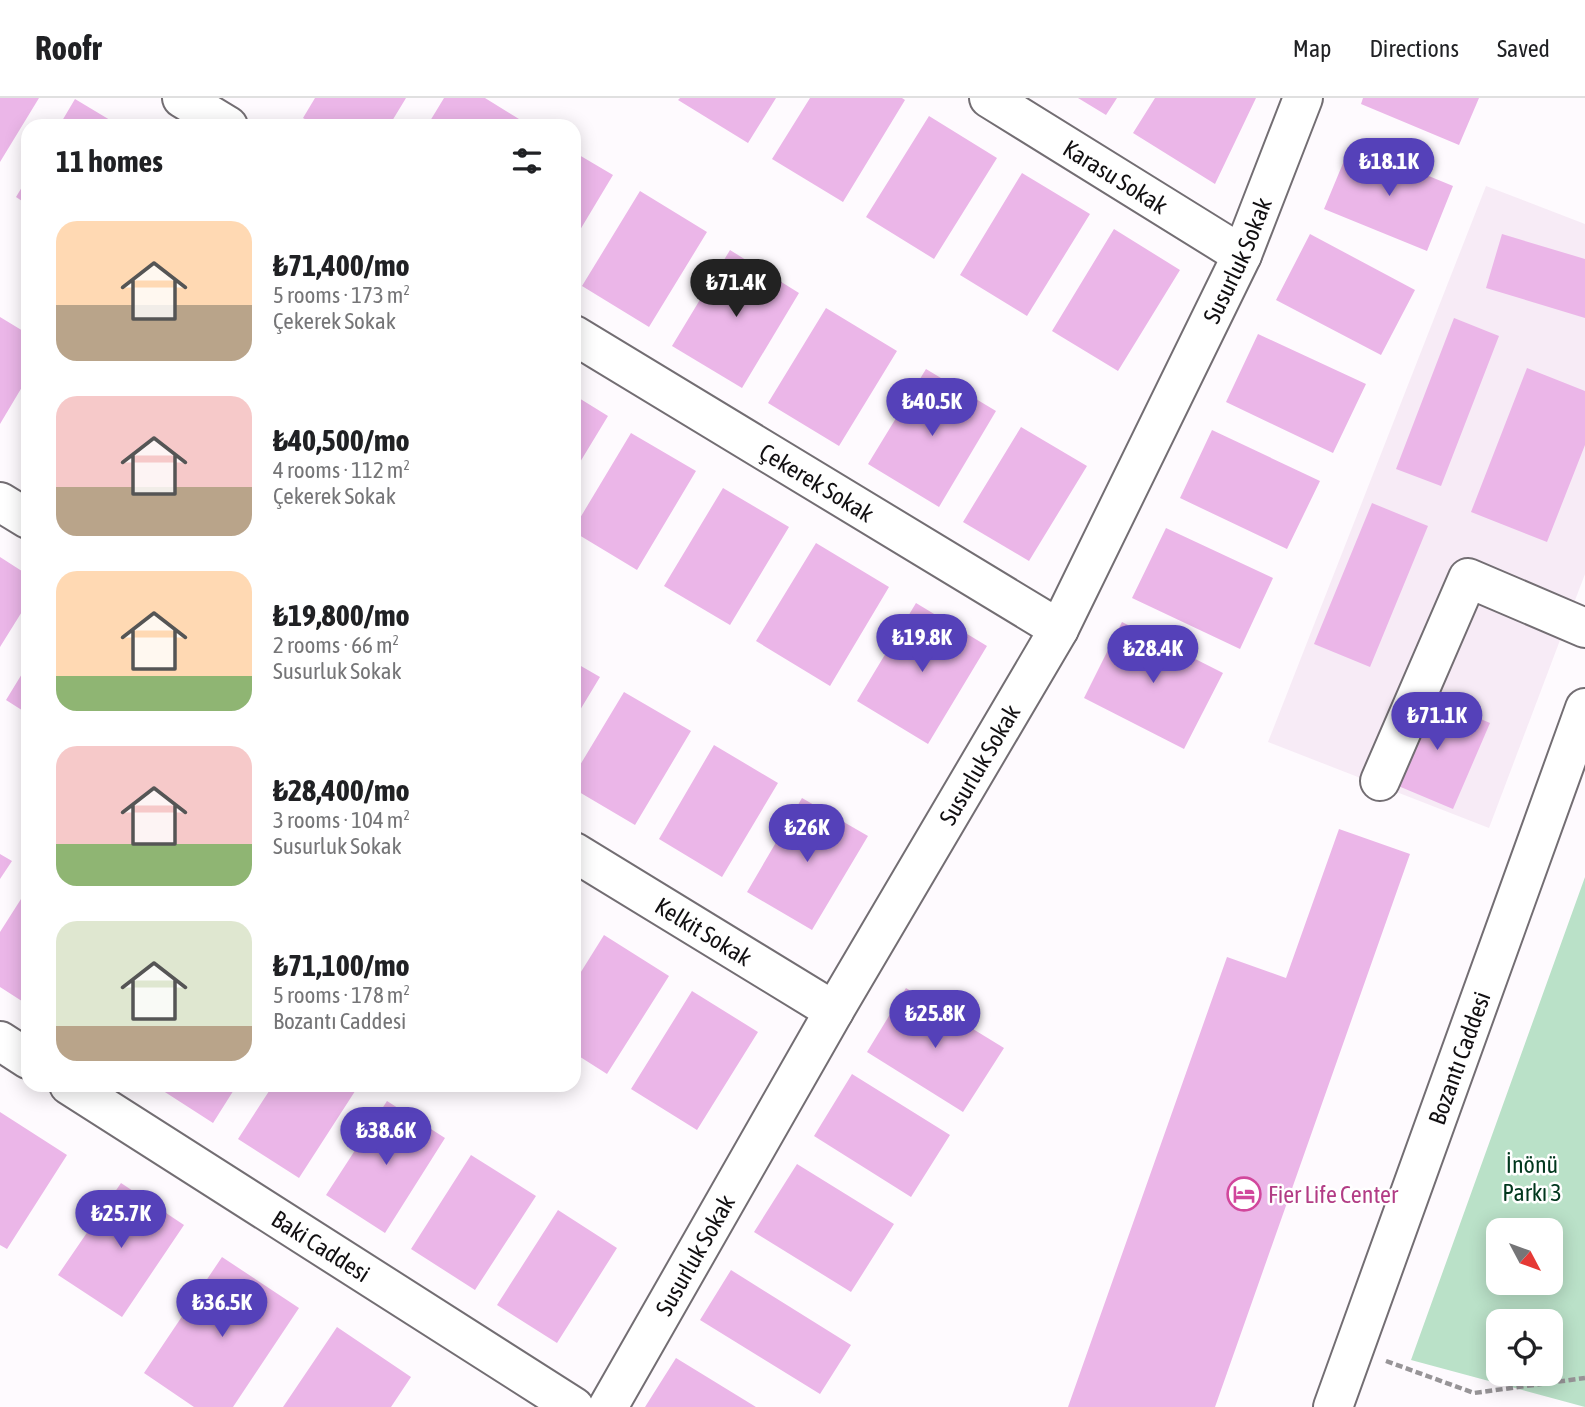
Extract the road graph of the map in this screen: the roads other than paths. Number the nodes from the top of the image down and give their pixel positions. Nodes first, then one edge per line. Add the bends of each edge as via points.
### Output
1 (182, 98) edge
2 (989, 98) edge
3 (1303, 98) edge
4 (216, 119) edge
5 (1242, 255) junction
6 (581, 339) edge
7 (0, 502) edge
8 (21, 515) edge
9 (1585, 628) edge
10 (1059, 629) junction
11 (1585, 708) edge
12 (1380, 780) dead end
13 (581, 856) edge
14 (834, 1010) junction
15 (0, 1041) edge
16 (21, 1054) edge
17 (80, 1092) edge
18 (574, 1407) edge
19 (608, 1407) edge
20 (1333, 1407) edge

1 - 4 street
2 - 5 street, Karasu Sokak
3 - 5 street, Susurluk Sokak
5 - 10 street, Susurluk Sokak
6 - 10 street, Çekerek Sokak
7 - 8 street
9 - 12 street via 1468,578
10 - 14 street, Susurluk Sokak
11 - 20 street, Bozantı Caddesi
13 - 14 street, Kelkit Sokak
14 - 19 street, Susurluk Sokak
15 - 16 street
17 - 18 street, Baki Caddesi

